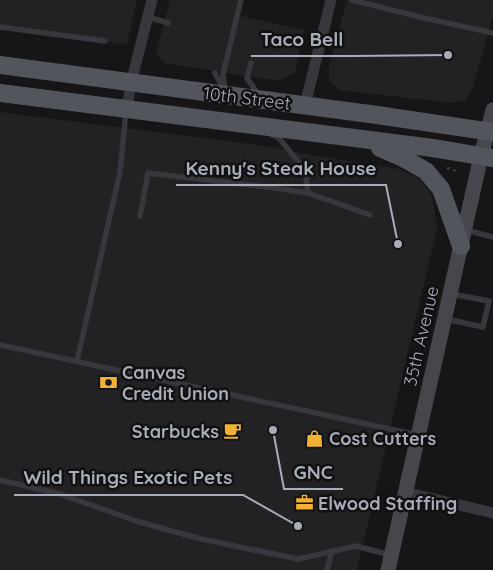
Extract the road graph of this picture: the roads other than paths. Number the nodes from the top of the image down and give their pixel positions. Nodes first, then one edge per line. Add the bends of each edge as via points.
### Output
1 (152, 0) edge
2 (241, 0) edge
3 (331, 0) edge
4 (352, 0) edge
5 (148, 17) junction
6 (168, 23) dead end
7 (0, 27) edge
8 (493, 33) edge
9 (105, 41) dead end
10 (251, 63) dead end
11 (0, 65) edge
12 (215, 73) dead end
13 (131, 83) junction
14 (0, 93) edge
15 (226, 95) junction
16 (262, 99) junction
17 (305, 105) junction
18 (127, 109) junction
19 (493, 110) edge
20 (256, 126) junction
21 (490, 132) edge
22 (354, 138) junction
23 (487, 157) edge
24 (308, 193) junction
25 (370, 215) dead end
26 (140, 216) dead end
27 (493, 237) edge
28 (462, 238) junction
29 (450, 294) junction
30 (491, 302) edge
31 (444, 319) junction
32 (0, 345) edge
33 (77, 361) junction
34 (418, 435) junction
35 (0, 480) edge
36 (404, 492) junction
37 (493, 513) edge
38 (332, 551) junction
39 (389, 563) edge
40 (327, 570) edge

1 - 5 street
2 - 15 lane via 223,74
3 - 17 street
4 - 8 lane
5 - 6 lane
5 - 13 street
7 - 9 lane
10 - 16 lane via 247,78
11 - 13 main road, 10th Street
12 - 15 lane
13 - 15 main road, 10th Street
13 - 18 street
14 - 18 main road, 10th Street
15 - 16 main road, 10th Street
16 - 17 main road, 10th Street
17 - 21 main road, 10th Street
18 - 20 main road, 10th Street
18 - 33 lane via 120,172
19 - 21 main road, 35th Avenue
20 - 22 main road, 10th Street
20 - 24 lane via 279,138 305,170
21 - 23 main road, 35th Avenue
22 - 23 main road, 10th Street
22 - 28 main road via 401,156 426,171 441,189
23 - 28 main road, 35th Avenue
24 - 25 lane
24 - 26 lane via 148,173
27 - 28 lane
28 - 29 main road, 35th Avenue
29 - 30 lane
29 - 31 main road, 35th Avenue
30 - 31 lane via 482,327
31 - 34 main road, 35th Avenue
32 - 33 lane
33 - 34 lane
34 - 36 main road, 35th Avenue
35 - 38 lane via 60,494 136,521 201,539 298,559
36 - 37 street
36 - 39 main road, 35th Avenue
38 - 39 lane via 356,546
38 - 40 lane

